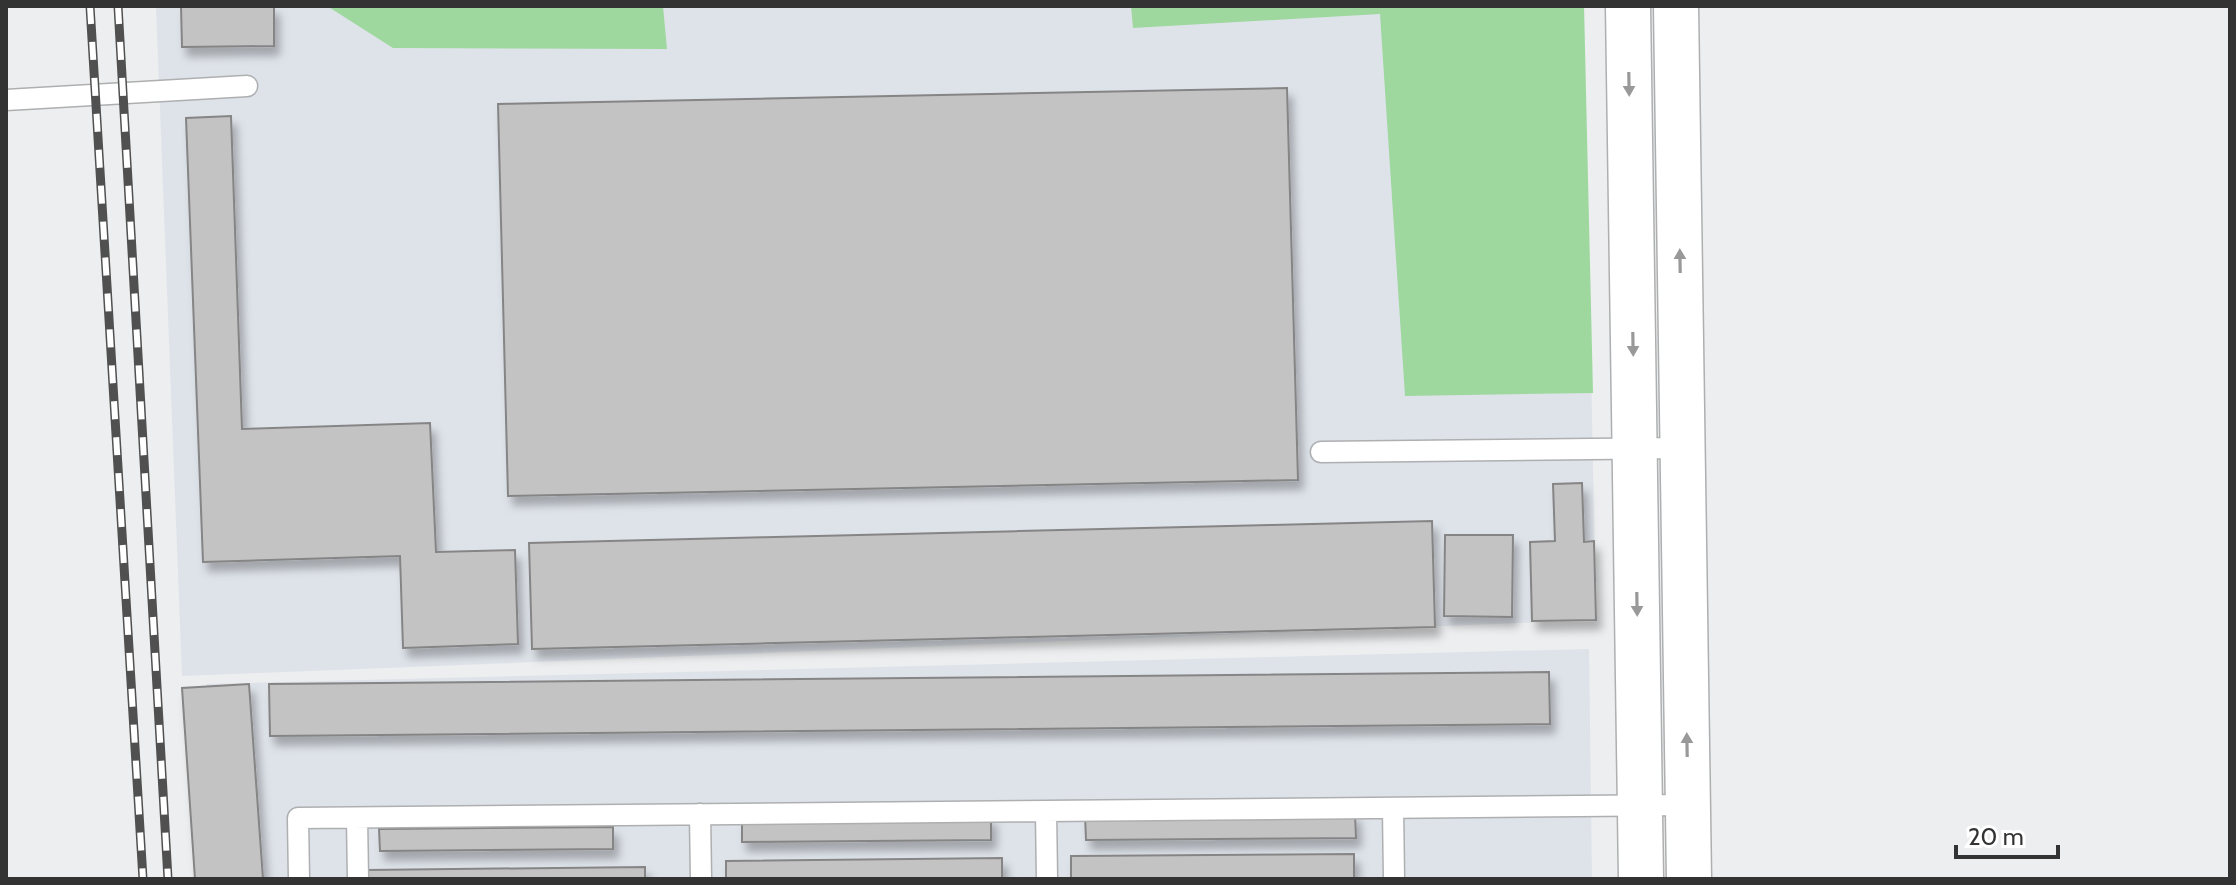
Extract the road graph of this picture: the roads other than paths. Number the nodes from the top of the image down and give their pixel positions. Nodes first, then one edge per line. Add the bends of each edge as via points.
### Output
1 (1628, 6) edge
2 (1676, 6) edge
3 (247, 86) dead end
4 (6, 100) edge
5 (1682, 448) junction
6 (1634, 449) junction
7 (1321, 452) dead end
8 (1687, 805) junction
9 (1640, 806) junction
10 (1393, 808) junction
11 (1046, 811) junction
12 (700, 814) junction
13 (357, 818) junction
14 (299, 879) edge
15 (358, 879) edge
16 (701, 879) edge
17 (1047, 879) edge
18 (1394, 879) edge
19 (1641, 879) edge
20 (1689, 879) edge

1 -> 6 street
5 -> 2 street
3 - 4 lane
5 - 6 lane
8 -> 5 street
6 - 7 lane
6 -> 9 street
8 - 9 lane
8 - 20 street
9 - 10 lane
9 - 19 street
10 - 11 lane
10 - 18 lane
11 - 12 lane
11 - 17 lane
12 - 13 lane
12 - 16 lane
13 - 14 lane via 298,818
13 - 15 lane

